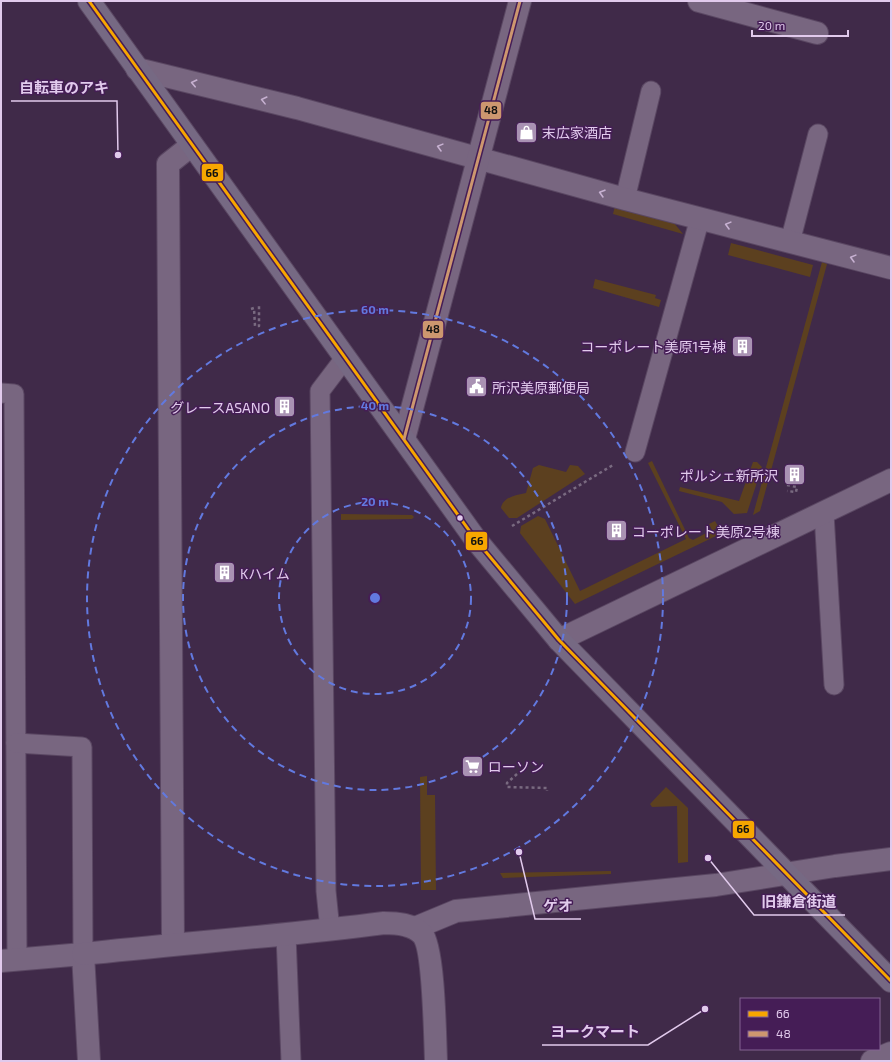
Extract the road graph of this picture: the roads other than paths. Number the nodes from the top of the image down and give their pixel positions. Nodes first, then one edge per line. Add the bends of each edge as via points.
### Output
1 (89, 1) edge
2 (520, 1) edge
3 (699, 1) edge
4 (818, 33) dead end
5 (137, 69) junction
6 (651, 91) dead end
7 (818, 134) dead end
8 (192, 145) junction
9 (478, 157) junction
10 (625, 199) junction
11 (700, 218) junction
12 (790, 242) junction
13 (891, 268) edge
14 (345, 358) junction
15 (1, 394) edge
16 (404, 439) junction
17 (635, 452) road end
18 (891, 480) edge
19 (824, 513) junction
20 (559, 640) junction
21 (834, 685) dead end
22 (16, 743) junction
23 (891, 859) edge
24 (787, 873) junction
25 (415, 928) junction
26 (330, 930) junction
27 (286, 935) junction
28 (173, 944) junction
29 (84, 954) junction
30 (9, 961) edge
31 (891, 981) edge
32 (891, 1053) edge
33 (89, 1061) edge
34 (291, 1061) edge
35 (436, 1061) edge
36 (872, 1061) edge

1 - 5 main road
2 - 9 street
3 - 4 street
5 - 8 main road
9 -> 5 street via 297,108
6 - 10 lane
7 - 12 lane
8 - 14 main road
8 - 28 street via 168,164
10 -> 9 street
9 - 16 street
10 - 11 street
12 -> 11 street
11 - 17 lane
13 -> 12 street
14 - 16 main road
14 - 26 lane via 320,391 326,891
15 - 22 lane via 14,394
16 - 20 main road via 468,530
18 - 19 street
19 - 20 street
19 - 21 lane
20 - 24 main road
22 - 29 lane via 82,747
22 - 30 lane
23 - 24 street
24 - 25 street via 752,880 456,911
24 - 31 main road
25 - 26 street via 398,923 384,923
25 - 35 street via 422,934 430,955
26 - 27 street
27 - 28 street
27 - 34 lane
28 - 29 street
29 - 30 street
29 - 33 street
32 - 36 street

